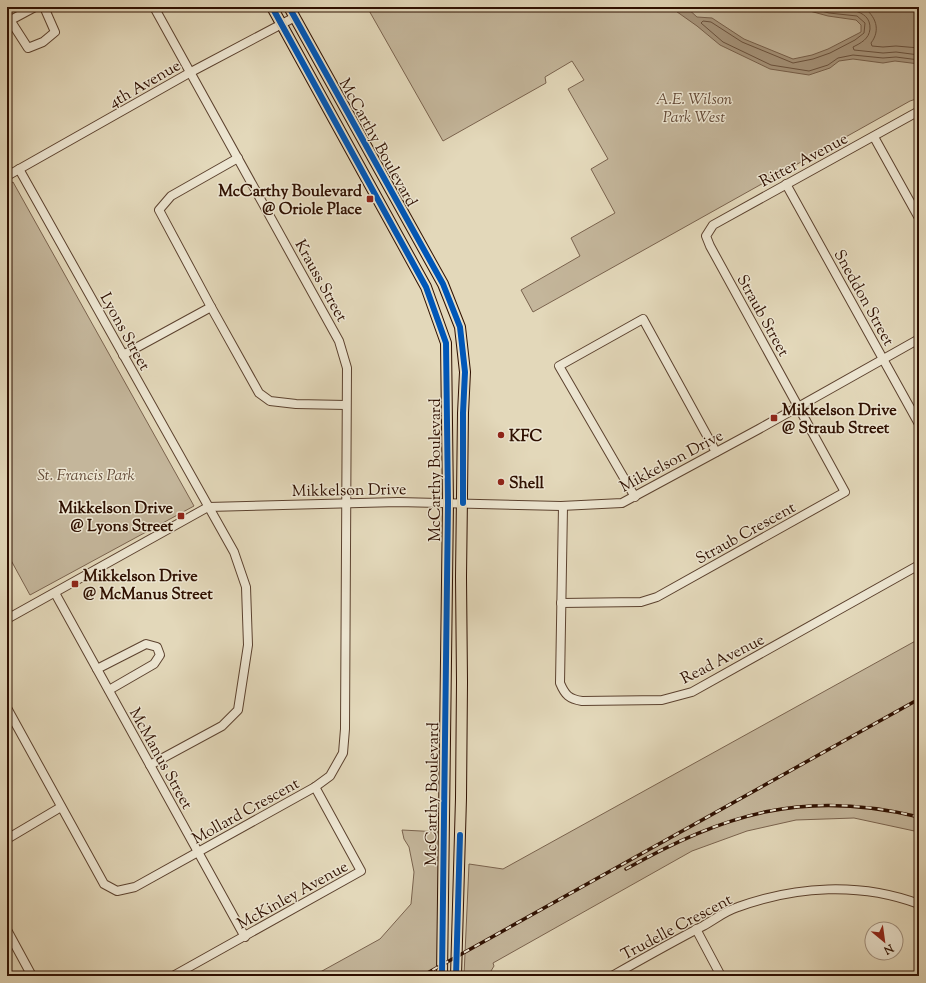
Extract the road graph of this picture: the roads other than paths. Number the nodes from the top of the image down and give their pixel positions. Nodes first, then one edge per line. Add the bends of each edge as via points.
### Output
1 (34, 7) edge
2 (44, 7) edge
3 (154, 7) edge
4 (272, 7) edge
5 (290, 7) edge
6 (295, 17) junction
7 (9, 21) edge
8 (281, 24) junction
9 (191, 72) junction
10 (919, 111) edge
11 (874, 137) junction
12 (238, 158) junction
13 (19, 169) junction
14 (7, 176) edge
15 (786, 184) junction
16 (919, 218) edge
17 (706, 236) joint
18 (211, 307) junction
19 (919, 339) edge
20 (123, 354) junction
21 (883, 359) junction
22 (346, 405) junction
23 (799, 407) junction
24 (919, 424) edge
25 (716, 452) junction
26 (635, 497) junction
27 (346, 502) junction
28 (448, 503) junction
29 (463, 503) junction
30 (208, 506) junction
31 (563, 506) junction
32 (919, 565) edge
33 (55, 593) junction
34 (562, 603) junction
35 (7, 619) edge
36 (97, 670) junction
37 (109, 690) junction
38 (7, 708) edge
39 (150, 765) junction
40 (315, 787) junction
41 (61, 807) junction
42 (7, 839) edge
43 (198, 852) junction
44 (919, 904) edge
45 (696, 929) junction
46 (7, 930) edge
47 (245, 937) junction
48 (32, 976) edge
49 (173, 976) edge
50 (442, 976) edge
51 (456, 976) edge
52 (612, 976) edge
53 (721, 976) edge

1 - 7 street
2 - 7 street via 55,32 43,42 28,48
3 - 9 street, Krauss Street
4 - 8 main road, McCarthy Boulevard
5 - 6 main road, McCarthy Boulevard
6 - 8 street, 4th Avenue
6 - 29 main road, McCarthy Boulevard via 443,284 460,327 465,372
8 - 9 street, 4th Avenue
8 - 28 main road, McCarthy Boulevard via 426,287 446,343
9 - 12 street, Krauss Street
9 - 13 street, 4th Avenue
10 - 11 street, Ritter Avenue
11 - 15 street, Ritter Avenue
11 - 16 street
12 - 18 street via 171,196 159,210
12 - 22 street, Krauss Street via 340,341 347,368
13 - 14 street, 4th Avenue
13 - 20 street, Lyons Street
15 - 17 street, Ritter Avenue via 713,225
15 - 21 street, Sneddon Street
17 - 23 street, Straub Street
18 - 20 street
18 - 22 street via 259,393 270,401
19 - 21 street, Mikkelson Drive
20 - 30 street, Lyons Street
21 - 23 street, Mikkelson Drive
21 - 24 street, Sneddon Street
22 - 27 street, Krauss Street
23 - 25 street, Mikkelson Drive
23 - 34 street, Straub Crescent via 845,492 657,597 641,602
25 - 26 street, Mikkelson Drive
25 - 26 street via 643,319 637,322 559,366
26 - 31 street, Mikkelson Drive via 622,503
27 - 28 street, Mikkelson Drive
27 - 30 street, Mikkelson Drive
27 - 40 street, Mollard Crescent via 345,730 342,752 330,776
28 - 29 street, Mikkelson Drive
28 - 50 main road, McCarthy Boulevard
29 - 31 street, Mikkelson Drive
29 - 51 main road, McCarthy Boulevard via 461,798
30 - 33 street, Mikkelson Drive
30 - 39 street, Lyons Street via 234,552 246,587 248,645 238,710 222,726
31 - 34 street, Read Avenue
32 - 34 street, Read Avenue via 692,692 662,700 571,699 560,683
33 - 35 street, Mikkelson Drive
33 - 36 street, McManus Street
36 - 37 street, McManus Street
36 - 37 street via 146,644 157,647 160,655 154,664
37 - 39 street, McManus Street
38 - 41 street, Mollard Crescent
39 - 43 street, McManus Street
40 - 43 street, Mollard Crescent
40 - 47 street, McKinley Avenue via 361,872
41 - 42 street
41 - 43 street, Mollard Crescent via 104,884 117,891 135,887
43 - 47 street, McManus Street
44 - 45 street, Trudelle Crescent via 881,893 848,889 813,890 778,895 736,908
45 - 52 street, Trudelle Crescent
45 - 53 street
46 - 48 street
47 - 49 street, McKinley Avenue

